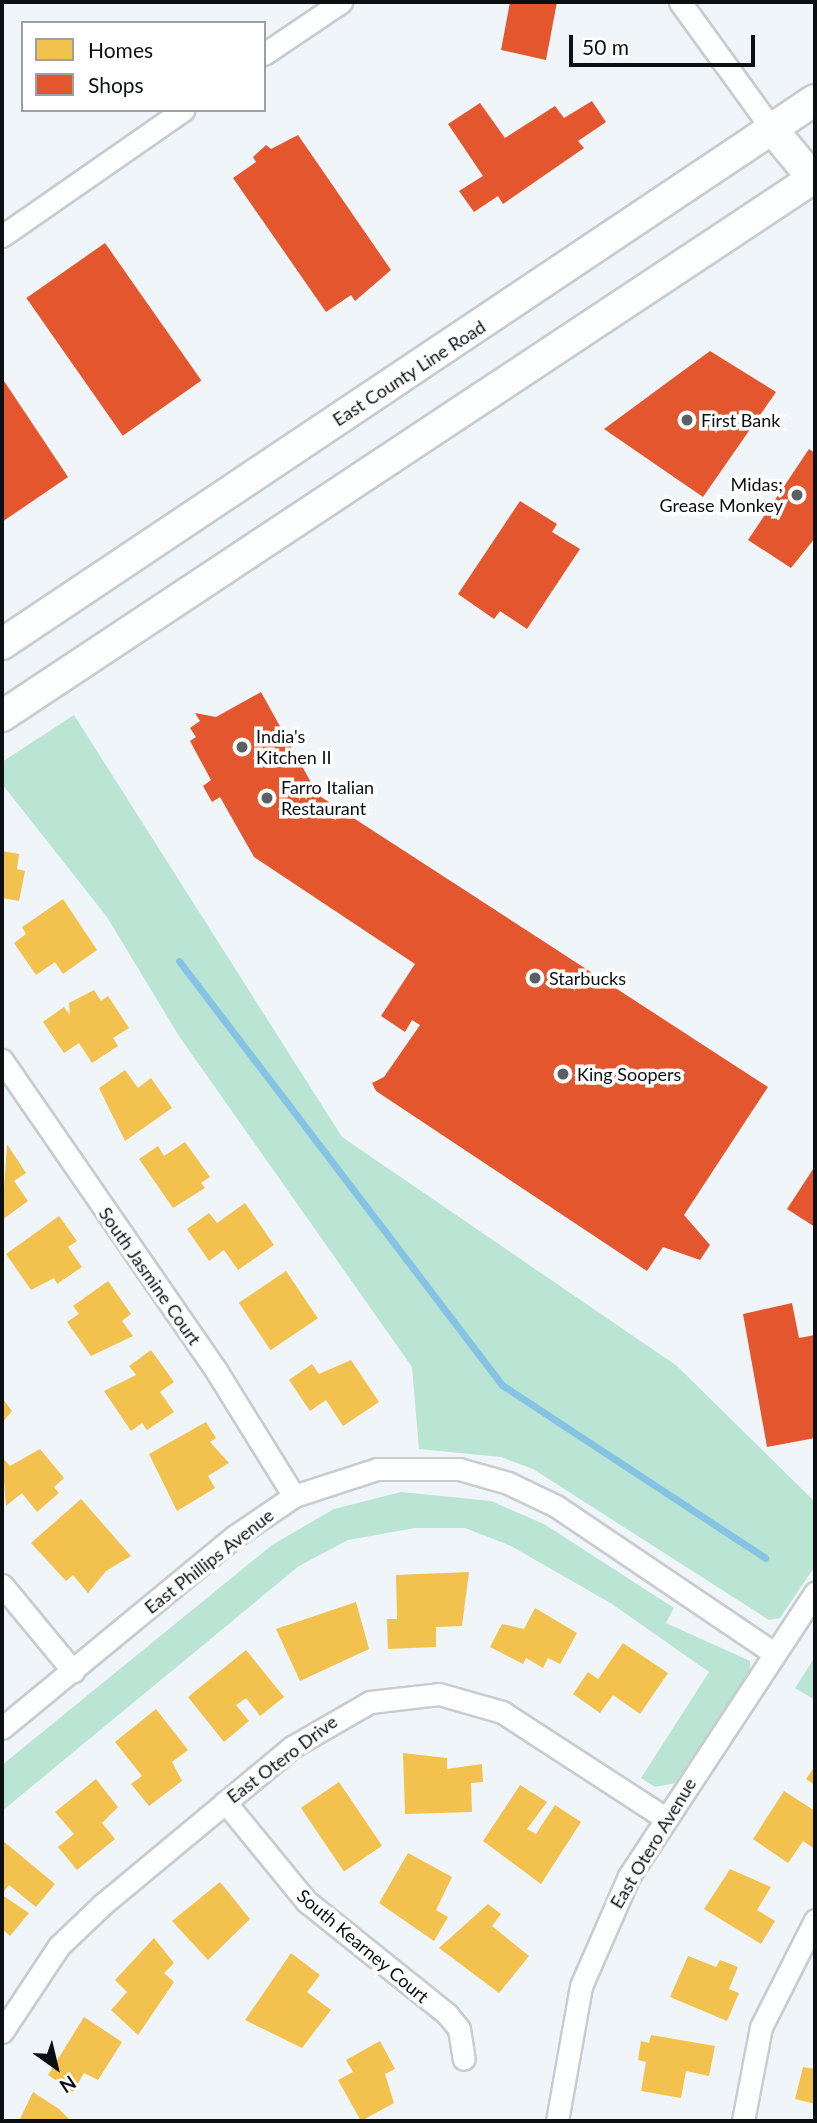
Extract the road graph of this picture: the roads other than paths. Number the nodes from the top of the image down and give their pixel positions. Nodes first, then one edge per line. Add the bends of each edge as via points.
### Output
1 (341, 2) edge
2 (680, 2) edge
3 (266, 53) edge
4 (815, 100) edge
5 (180, 112) edge
6 (772, 129) junction
7 (815, 179) edge
8 (2, 236) edge
9 (2, 644) edge
10 (2, 716) edge
11 (2, 1060) edge
12 (294, 1496) junction
13 (2, 1585) edge
14 (815, 1593) edge
15 (774, 1653) junction
16 (73, 1671) junction
17 (2, 1728) edge
18 (225, 1802) junction
19 (665, 1818) junction
20 (815, 1920) edge
21 (2, 2032) edge
22 (464, 2059) dead end
23 (557, 2121) edge
24 (743, 2121) edge

1 - 3 street
2 - 6 street
4 - 6 main road, East County Line Road
5 - 8 street
6 - 7 main road
6 - 9 main road, East County Line Road
7 - 10 main road
11 - 12 street, South Jasmine Court via 217,1372
12 - 15 street, East Phillips Avenue via 377,1469 421,1466 508,1483 556,1506
12 - 16 street, East Phillips Avenue via 235,1536
13 - 16 street
14 - 15 street, East Otero Avenue
15 - 19 street, East Otero Avenue
16 - 17 street, East Phillips Avenue
18 - 19 street, East Otero Drive via 349,1710 384,1697 439,1694 533,1728
18 - 21 street, East Otero Drive via 60,1946
18 - 22 street, South Kearney Court via 306,1901 447,2014 459,2029
19 - 23 street, East Otero Avenue via 629,1876 581,1986
20 - 24 street via 765,2015

